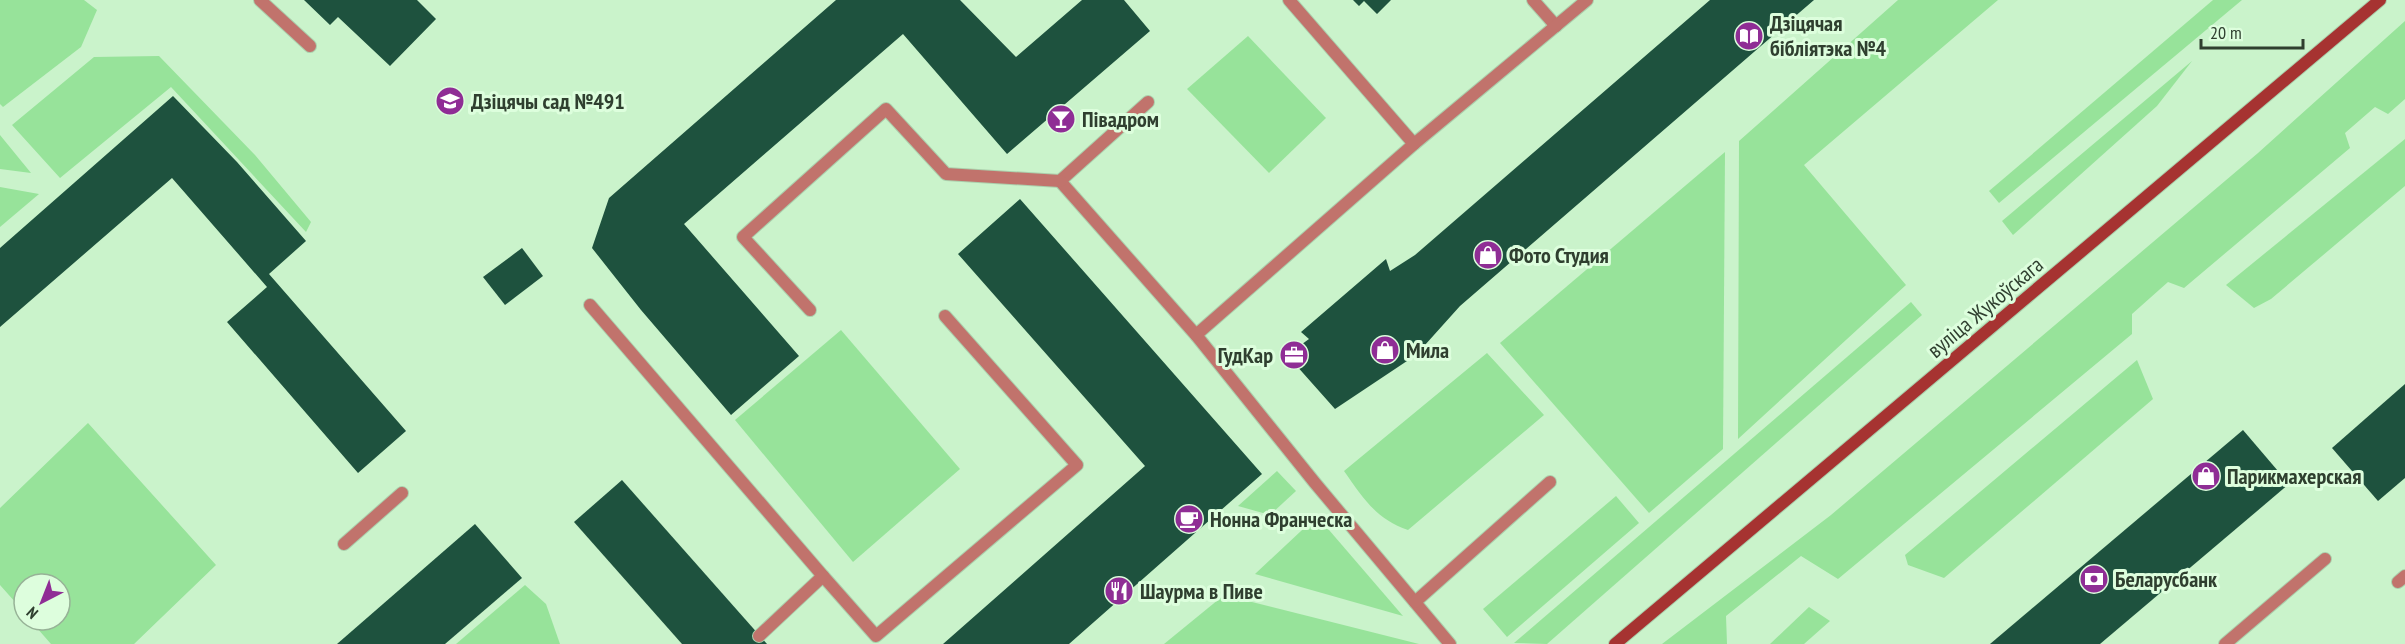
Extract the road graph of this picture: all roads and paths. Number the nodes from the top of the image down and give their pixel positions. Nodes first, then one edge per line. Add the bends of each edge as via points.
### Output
1 (260, 0) edge
2 (1289, 0) edge
3 (1533, 0) edge
4 (1587, 0) edge
5 (2380, 0) edge
6 (1556, 26) junction
7 (309, 46) dead end
8 (1148, 102) dead end
9 (1414, 144) junction
10 (1060, 181) junction
11 (590, 305) dead end
12 (810, 310) dead end
13 (945, 316) dead end
14 (1196, 335) junction
15 (1550, 482) dead end
16 (402, 493) dead end
17 (344, 544) dead end
18 (2325, 559) dead end
19 (823, 576) junction
20 (1415, 602) junction
21 (759, 636) dead end
22 (1450, 644) edge
23 (1615, 644) edge
24 (2225, 644) edge

1 - 7 lane
2 - 9 lane
3 - 6 lane
4 - 6 lane
5 - 23 main road, вуліца Жукоўскага
6 - 9 lane
8 - 10 lane
9 - 14 lane
10 - 12 lane via 946,174 886,109 743,237
10 - 14 lane
11 - 19 lane
13 - 19 lane via 1077,465 876,636
14 - 20 lane
15 - 20 lane
16 - 17 lane
18 - 24 lane
19 - 21 lane
20 - 22 lane

